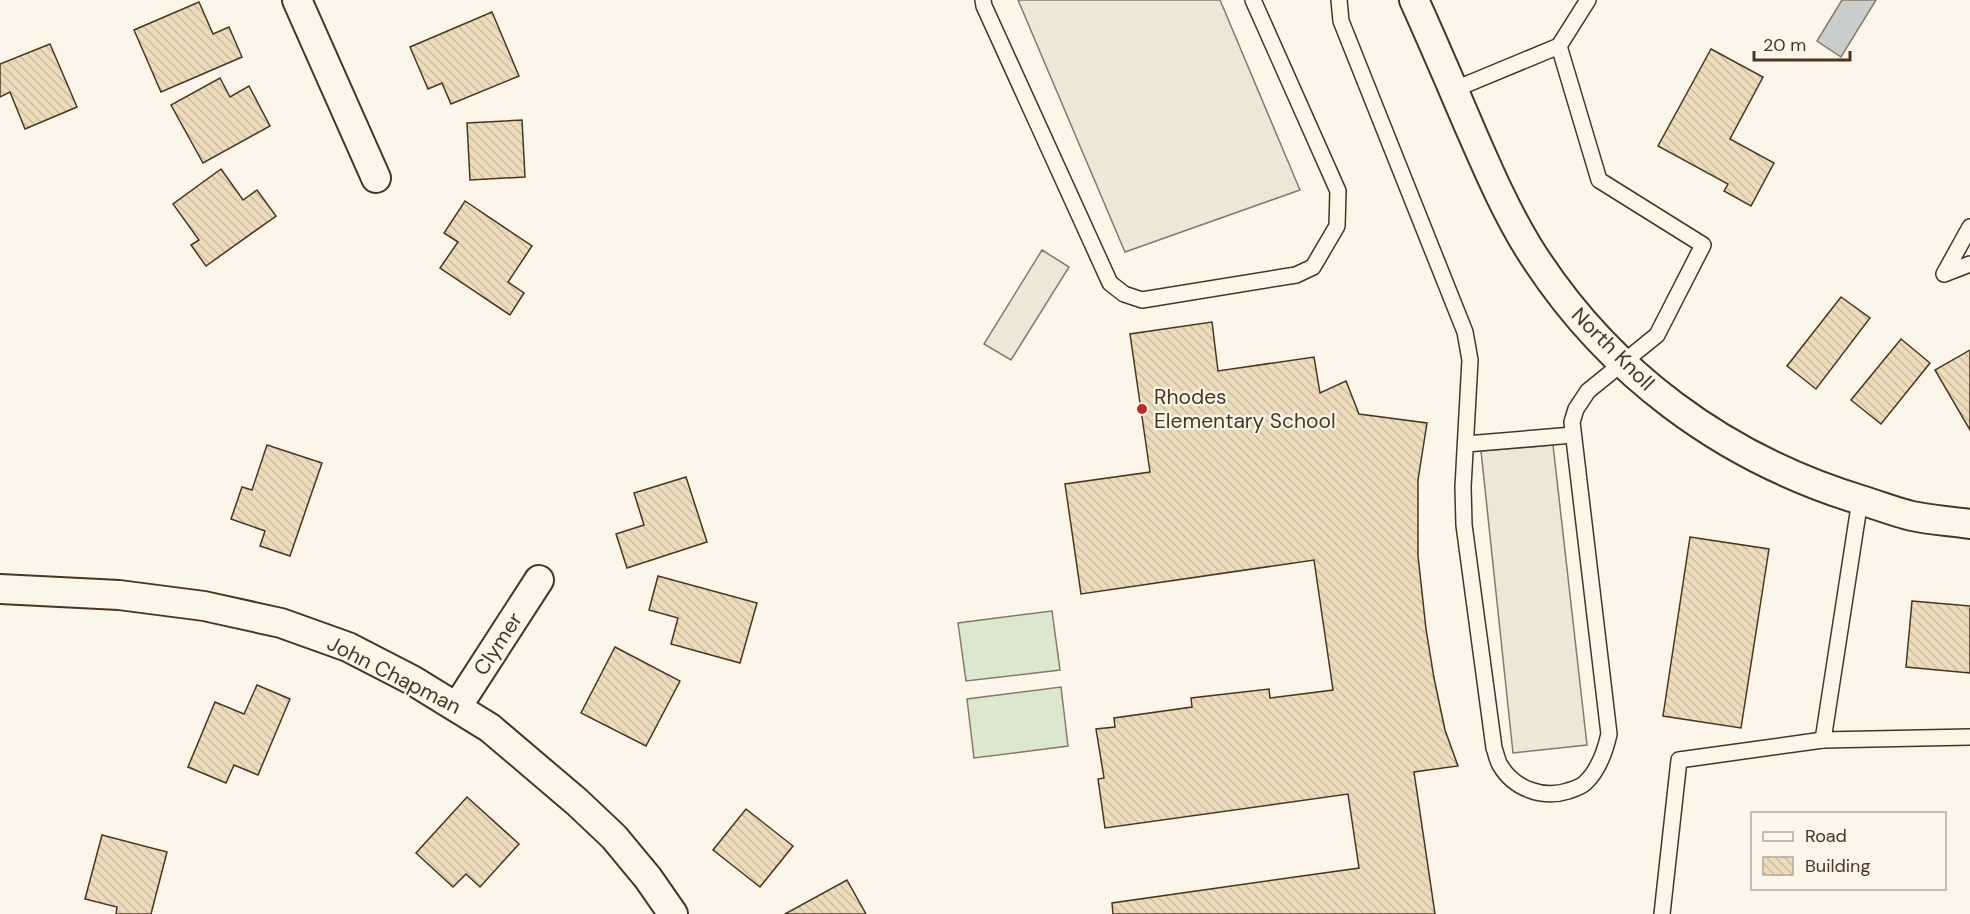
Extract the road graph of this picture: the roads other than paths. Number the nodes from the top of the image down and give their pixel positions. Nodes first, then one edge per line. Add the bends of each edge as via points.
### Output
1 (297, 0) edge
2 (983, 0) edge
3 (1254, 0) edge
4 (1339, 0) edge
5 (1414, 0) edge
6 (1587, 0) edge
7 (1559, 46) junction
8 (1453, 90) junction
9 (376, 178) dead end
10 (1970, 227) edge
11 (1970, 264) edge
12 (1623, 364) junction
13 (1573, 435) junction
14 (1466, 444) junction
15 (1860, 500) junction
16 (1970, 524) edge
17 (538, 580) dead end
18 (0, 589) edge
19 (457, 707) junction
20 (1970, 737) edge
21 (1823, 740) junction
22 (673, 914) edge
23 (1662, 914) edge

1 - 9 street
2 - 3 lane via 1110,283 1124,294 1142,300 1296,275 1313,267 1337,226 1338,191
4 - 14 lane via 1341,21 1465,332 1470,360
5 - 8 street, North Knoll
6 - 7 lane
7 - 8 lane
7 - 12 lane via 1599,180 1703,245 1658,335
8 - 12 street, North Knoll via 1528,246 1566,302
10 - 11 lane via 1944,274
12 - 13 lane via 1588,391 1576,409
12 - 15 street, North Knoll via 1668,403 1729,444 1786,474
13 - 14 lane
13 - 14 lane via 1609,734 1605,753 1583,785 1556,795 1535,793 1517,784 1500,765 1494,748 1464,525
15 - 16 street, North Knoll via 1912,516
15 - 21 lane
17 - 19 street, Clymer
18 - 19 street, John Chapman via 119,595 204,606 281,623 348,648
19 - 22 street, John Chapman via 490,728 614,837
20 - 21 lane
21 - 23 lane via 1679,760

